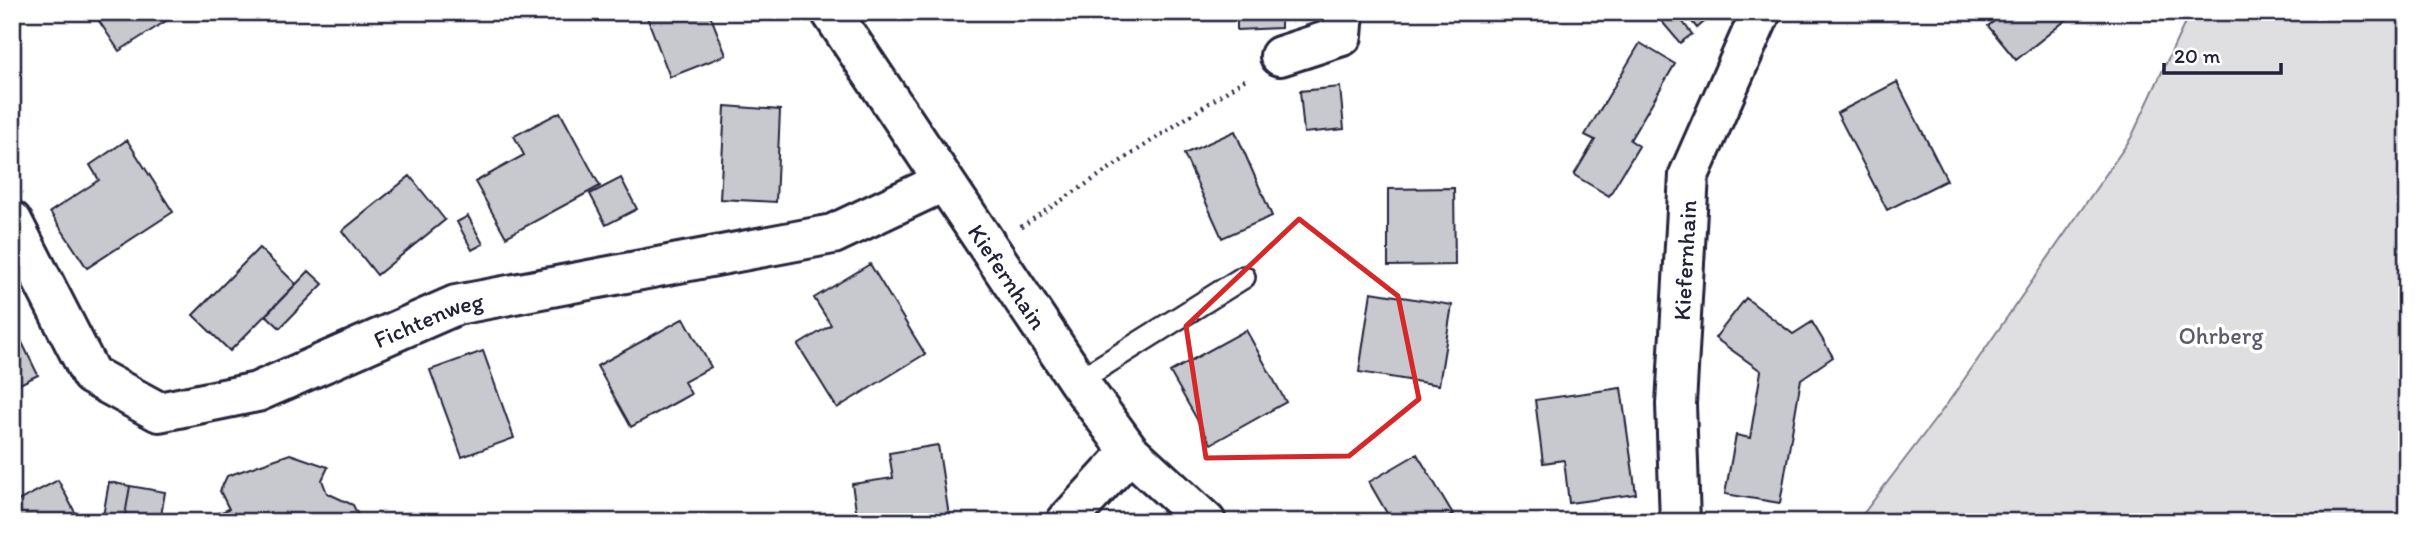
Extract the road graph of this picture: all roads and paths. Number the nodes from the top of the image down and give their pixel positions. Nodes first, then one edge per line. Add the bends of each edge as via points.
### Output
1 (831, 12) edge
2 (1343, 12) edge
3 (1760, 12) edge
4 (1280, 56) joint
5 (943, 182) junction
6 (12, 221) edge
7 (989, 248) junction
8 (1244, 277) dead end
9 (1078, 382) junction
10 (1130, 452) junction
11 (1066, 522) edge
12 (1206, 522) edge
13 (1680, 522) edge

1 - 5 street, Kiefernhain
2 - 4 street via 1342,36
3 - 13 street, Kiefernhain via 1689,175 1676,404
4 - 7 path
5 - 6 street, Fichtenweg via 832,234 456,305 257,392 159,412 91,375
5 - 7 street, Kiefernhain
7 - 9 street, Kiefernhain
8 - 9 lane
9 - 10 street, Kiefernhain
10 - 11 street
10 - 12 street, Kiefernhain

